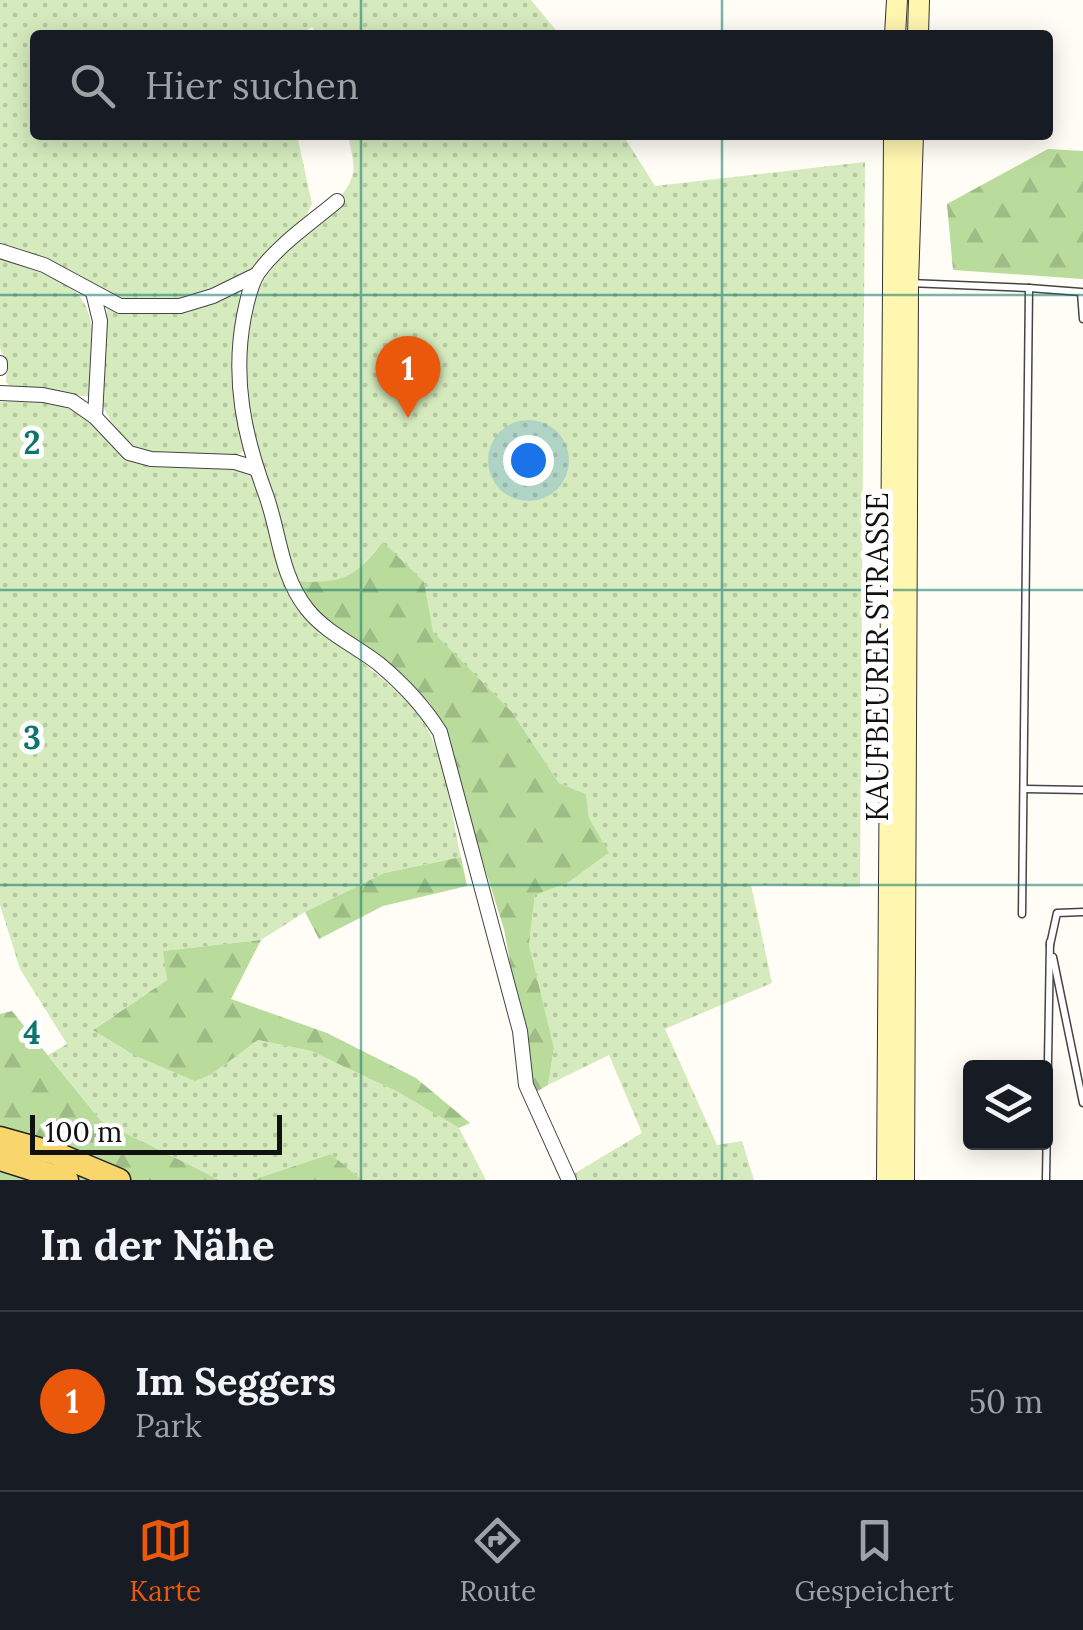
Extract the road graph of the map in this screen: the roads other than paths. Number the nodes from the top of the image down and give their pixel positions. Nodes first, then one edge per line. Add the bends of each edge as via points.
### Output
1 (897, 0) edge
2 (920, 0) edge
3 (895, 30) edge
4 (918, 30) edge
5 (894, 140) edge
6 (913, 140) edge
7 (338, 202) dead end
8 (0, 251) edge
9 (256, 275) junction
10 (908, 283) junction
11 (1029, 288) junction
12 (92, 292) junction
13 (1083, 319) edge
14 (0, 393) edge
15 (96, 417) junction
16 (254, 468) junction
17 (1024, 789) junction
18 (1083, 790) edge
19 (1083, 912) edge
20 (1022, 914) dead end
21 (1050, 942) junction
22 (1083, 1103) edge
23 (0, 1138) edge
24 (0, 1159) edge
25 (67, 1180) edge
26 (119, 1180) edge
27 (569, 1180) edge
28 (887, 1180) edge
29 (904, 1180) edge
30 (1046, 1180) edge

1 - 3 main road
2 - 4 main road
5 - 28 main road, KAUFBEURER STRASSE
6 - 10 main road, KAUFBEURER STRASSE
7 - 9 street
8 - 12 street via 44,265
9 - 12 street via 180,306 120,306
9 - 16 street via 241,330 238,379
10 - 11 lane
10 - 29 main road, KAUFBEURER STRASSE
11 - 13 lane via 1082,292
11 - 17 lane
12 - 15 street via 100,322
14 - 15 street via 72,401
15 - 16 street via 130,453
16 - 27 street via 286,575 306,607 423,705 440,732 520,1031 526,1085
17 - 18 lane
17 - 20 lane
19 - 21 lane via 1057,913
21 - 22 lane
21 - 30 lane
23 - 26 main road
24 - 25 main road

